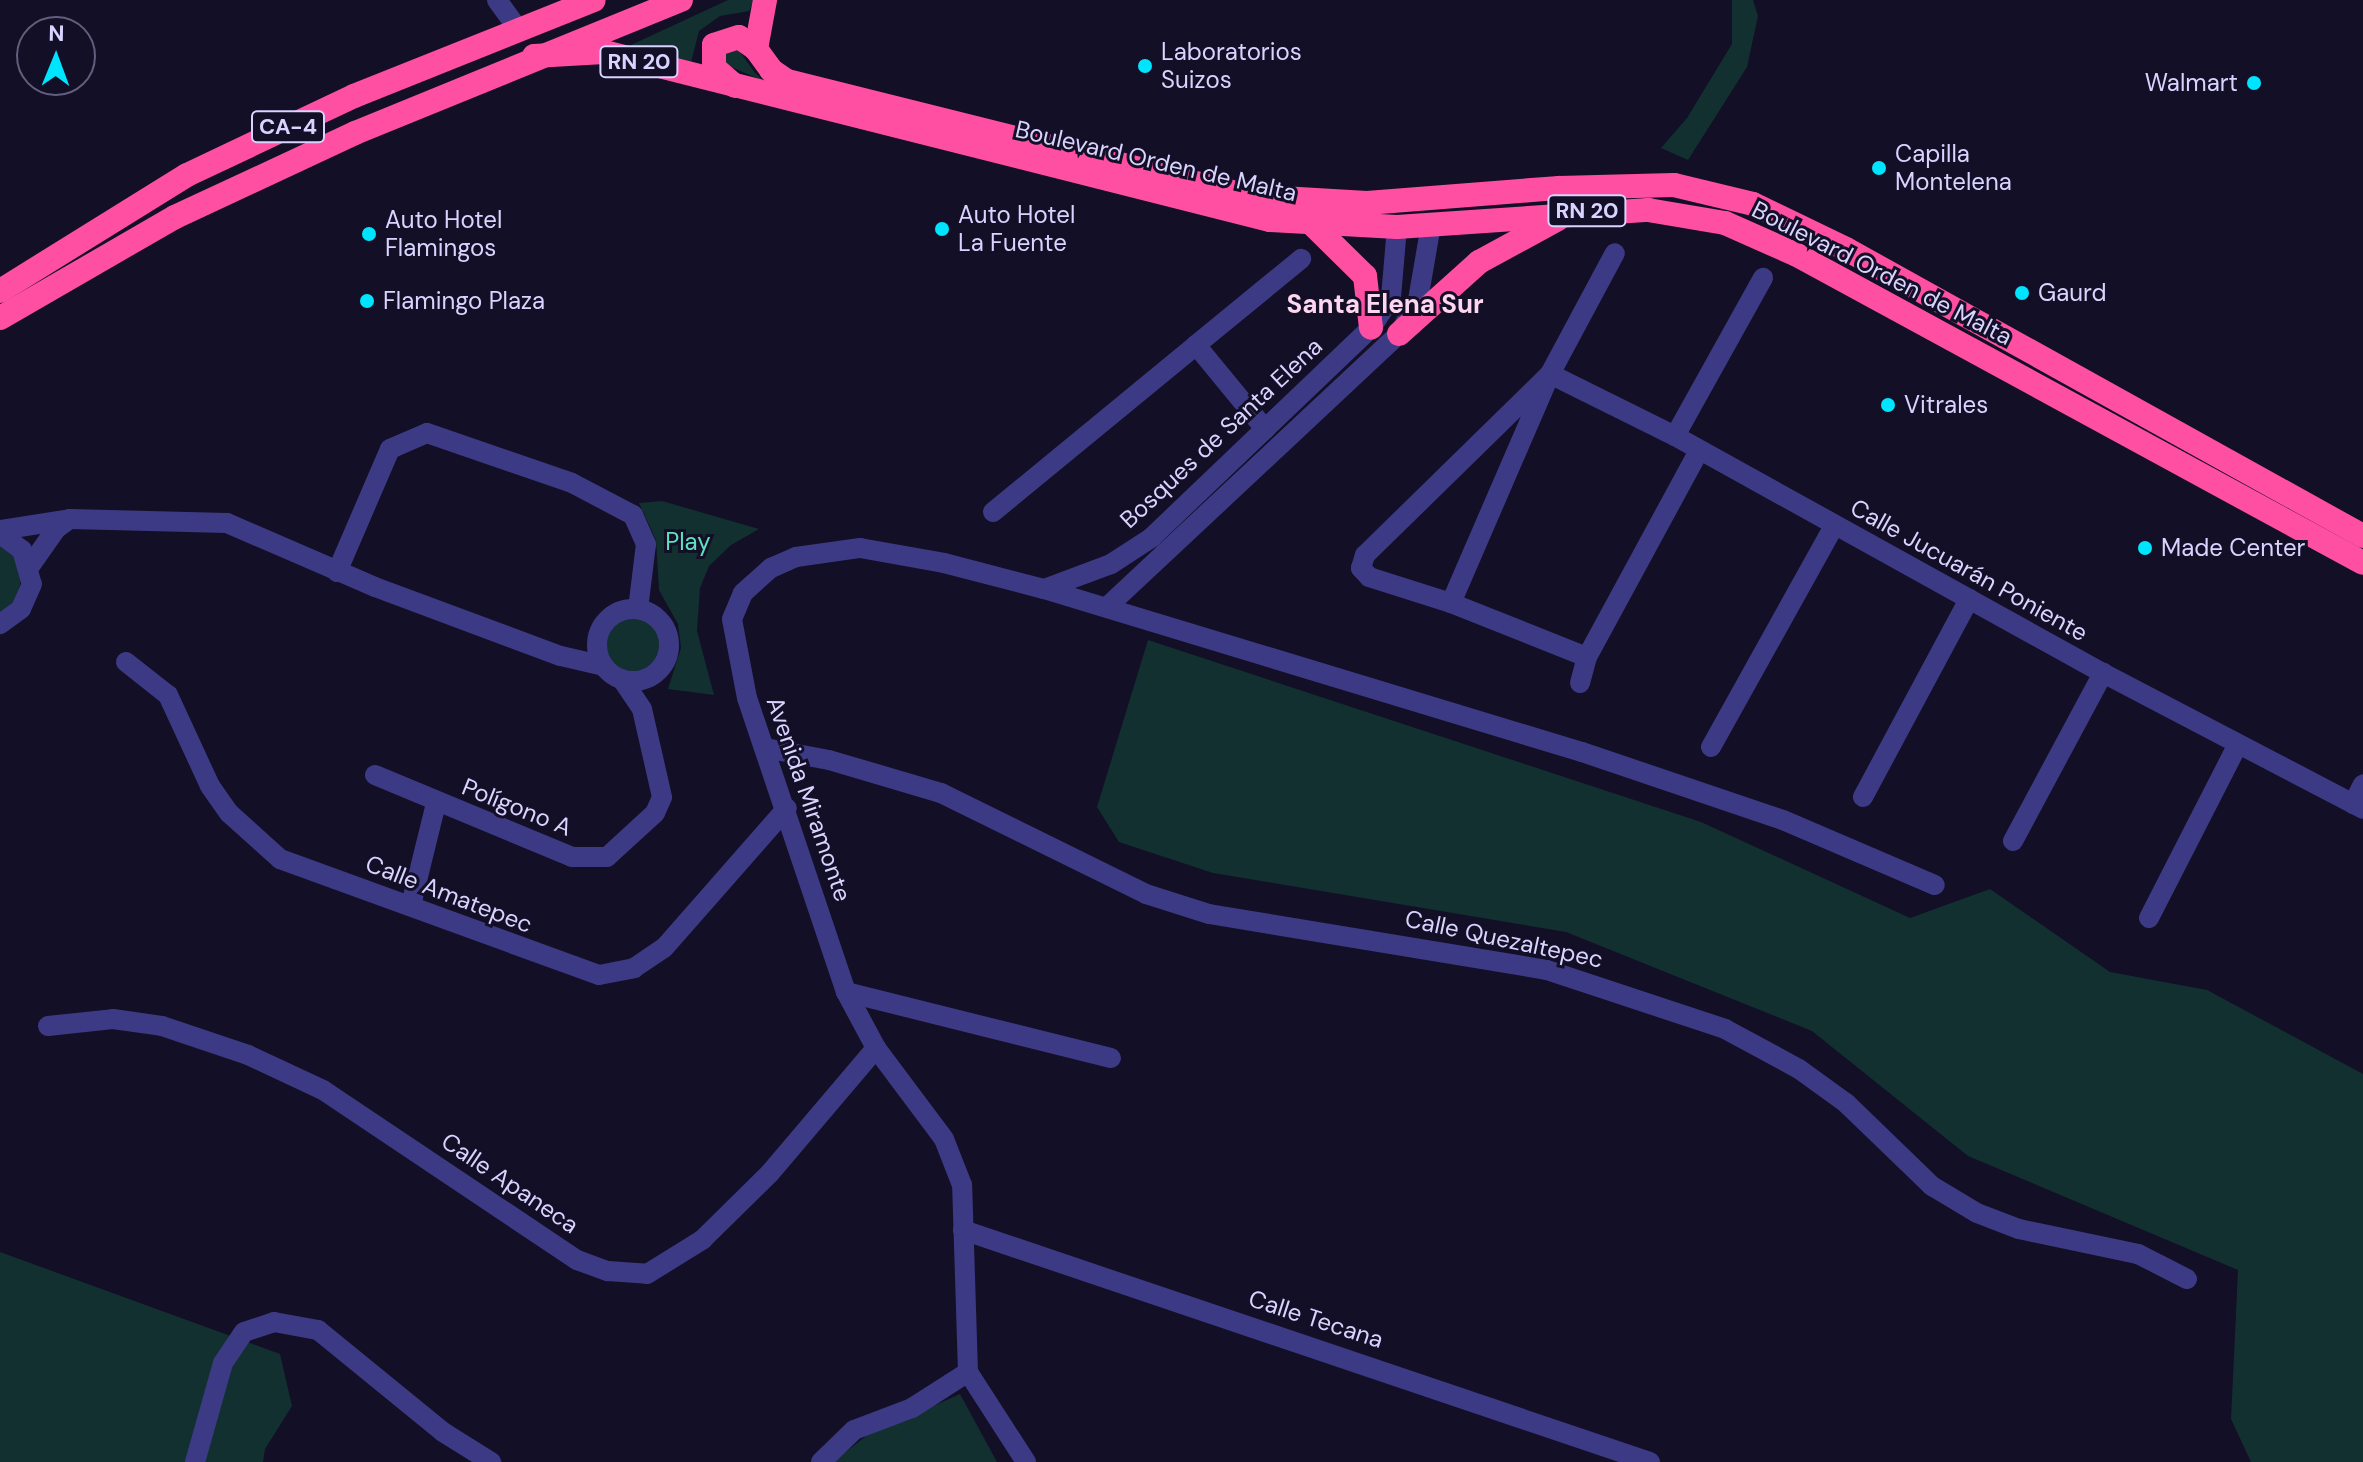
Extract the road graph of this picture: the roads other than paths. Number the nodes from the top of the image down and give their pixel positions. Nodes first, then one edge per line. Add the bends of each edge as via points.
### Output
1 (497, 0) edge
2 (594, 0) edge
3 (681, 0) edge
4 (765, 0) edge
5 (517, 28) junction
6 (756, 49) junction
7 (534, 56) junction
8 (742, 89) junction
9 (1572, 211) junction
10 (1312, 224) junction
11 (1431, 225) junction
12 (1397, 227) junction
13 (1615, 253) dead end
14 (1301, 259) dead end
15 (1763, 278) dead end
16 (0, 291) edge
17 (0, 318) edge
18 (1371, 328) junction
19 (1399, 334) junction
20 (1196, 345) junction
21 (1550, 374) junction
22 (1265, 429) junction
23 (1675, 436) junction
24 (1699, 451) junction
25 (993, 512) dead end
26 (70, 519) junction
27 (1834, 526) junction
28 (0, 532) edge
29 (2363, 536) edge
30 (2363, 563) edge
31 (30, 566) junction
32 (337, 572) junction
33 (1044, 589) junction
34 (1969, 599) junction
35 (1451, 603) junction
36 (1107, 607) junction
37 (638, 609) junction
38 (0, 624) edge
39 (603, 624) junction
40 (561, 656) junction
41 (1587, 657) junction
42 (126, 662) dead end
43 (663, 665) junction
44 (604, 666) junction
45 (2103, 673) junction
46 (622, 679) junction
47 (1580, 683) dead end
48 (642, 709) junction
49 (2238, 744) junction
50 (1711, 747) dead end
51 (765, 748) junction
52 (375, 775) dead end
53 (2363, 784) edge
54 (1863, 797) dead end
55 (436, 803) junction
56 (2358, 806) edge
57 (787, 808) junction
58 (2013, 841) dead end
59 (1935, 885) dead end
60 (411, 905) junction
61 (2149, 918) dead end
62 (846, 992) junction
63 (48, 1026) dead end
64 (876, 1048) junction
65 (1111, 1058) dead end
66 (963, 1230) junction
67 (2187, 1279) dead end
68 (968, 1372) junction
69 (195, 1462) edge
70 (491, 1462) edge
71 (821, 1462) edge
72 (1026, 1462) edge
73 (1650, 1462) edge

1 - 5 street
2 - 5 highway, CA-4
3 - 7 highway, CA-4
4 - 6 highway
5 - 16 highway, CA-4 via 354,96 187,175
6 - 8 highway via 739,37 721,39 712,48 717,73
6 - 29 highway, Boulevard Orden de Malta / RN 20 via 771,70 793,82 1249,196 1367,203 1593,186 1674,185 1708,191 1774,213 1846,249
7 - 8 highway, Boulevard Orden de Malta / RN 20 via 604,52
7 - 17 highway, CA-4 via 175,217
8 - 10 highway, Boulevard Orden de Malta / RN 20 via 1236,214
9 - 11 highway, Boulevard Orden de Malta / RN 20
9 - 19 highway via 1479,262
9 - 30 highway, Boulevard Orden de Malta / RN 20 via 1690,215 1759,238
10 - 12 highway, Boulevard Orden de Malta / RN 20
10 - 18 highway via 1365,276
11 - 12 highway, Boulevard Orden de Malta / RN 20
11 - 19 street, Bosques de Santa Elena via 1418,300
12 - 18 street, Bosques de Santa Elena via 1391,297
13 - 21 street
14 - 20 street
15 - 23 street
18 - 22 street, Bosques de Santa Elena
19 - 36 street, Bosques de Santa Elena
20 - 22 street
20 - 25 street
21 - 23 street, Calle Jucuarán Poniente
21 - 35 street
21 - 35 street via 1362,561 1369,577
22 - 33 street, Bosques de Santa Elena via 1141,545 1111,564
23 - 24 street, Calle Jucuarán Poniente
24 - 27 street, Calle Jucuarán Poniente
24 - 41 street
26 - 28 street
26 - 31 street via 56,529
26 - 32 street via 227,523
27 - 34 street, Calle Jucuarán Poniente
27 - 50 street
28 - 31 street via 22,550
31 - 38 street via 26,602
32 - 37 street via 390,449 427,433 572,483 633,515 646,544
32 - 40 street
33 - 36 street, Avenida Miramonte
33 - 51 street, Avenida Miramonte via 860,548 796,557 771,568 743,593 732,619 735,652
34 - 45 street, Calle Jucuarán Poniente
34 - 54 street
35 - 41 street
36 - 59 street, Avenida Miramonte via 1737,803
37 - 39 street via 621,611
37 - 43 street via 654,615 668,634
39 - 40 street via 586,646
39 - 44 street via 597,645
40 - 44 street
41 - 47 street
42 - 60 street, Calle Amatepec via 168,695 210,786 229,813 280,859
43 - 46 street via 645,678
43 - 48 street
44 - 46 street
45 - 49 street, Calle Jucuarán Poniente
45 - 58 street
46 - 48 street, Polígono A
48 - 55 street, Polígono A via 662,797 655,813 607,857 572,857
49 - 56 street, Calle Jucuarán Poniente
49 - 61 street
51 - 57 street, Avenida Miramonte
51 - 67 street, Calle Quezaltepec via 829,760 941,793 1146,894 1209,914 1547,970 1725,1029 1799,1069 1846,1103 1932,1186 1977,1213 2019,1229 2138,1254
52 - 55 street
53 - 56 street
55 - 60 street, Polígono A
57 - 60 street, Calle Amatepec via 664,948 634,968 599,975 567,967
57 - 62 street, Avenida Miramonte
62 - 64 street, Avenida Miramonte
62 - 65 street
63 - 64 street, Calle Apaneca via 113,1019 162,1026 248,1055 323,1090 577,1260 608,1271 647,1274 676,1260 736,1207
64 - 66 street, Avenida Miramonte via 944,1139 962,1185
66 - 68 street, Avenida Miramonte
66 - 73 street, Calle Tecana
68 - 71 street via 912,1408 854,1430
68 - 72 street
69 - 70 street via 223,1363 244,1332 274,1322 318,1330 443,1432

